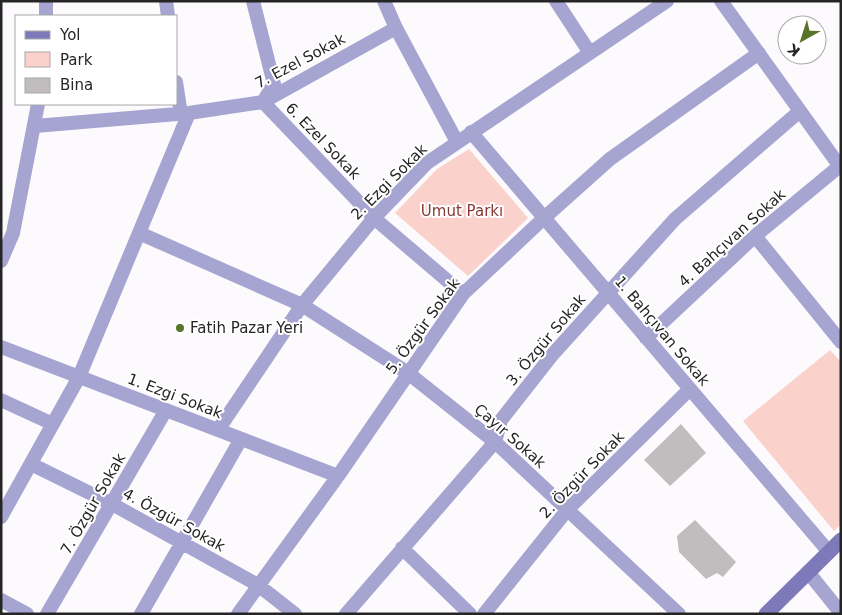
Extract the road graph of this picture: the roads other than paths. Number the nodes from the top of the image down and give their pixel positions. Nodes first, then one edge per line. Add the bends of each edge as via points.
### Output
1 (46, 1) edge
2 (166, 1) edge
3 (253, 1) edge
4 (384, 1) edge
5 (556, 1) edge
6 (667, 1) edge
7 (721, 1) edge
8 (46, 15) edge
9 (168, 15) edge
10 (396, 28) junction
11 (590, 53) junction
12 (759, 53) junction
13 (178, 89) edge
14 (263, 102) junction
15 (38, 105) edge
16 (800, 111) junction
17 (185, 113) junction
18 (35, 126) junction
19 (471, 132) junction
20 (457, 142) junction
21 (840, 166) edge
22 (374, 218) junction
23 (544, 218) junction
24 (139, 233) junction
25 (755, 236) junction
26 (1, 261) edge
27 (608, 292) junction
28 (463, 294) junction
29 (302, 305) junction
30 (646, 338) junction
31 (841, 342) edge
32 (1, 347) edge
33 (408, 373) junction
34 (79, 377) junction
35 (690, 389) junction
36 (1, 400) edge
37 (166, 410) junction
38 (53, 424) junction
39 (218, 430) junction
40 (241, 439) junction
41 (495, 442) junction
42 (31, 464) junction
43 (338, 476) junction
44 (112, 504) junction
45 (568, 509) junction
46 (1, 517) edge
47 (841, 540) edge
48 (182, 543) junction
49 (402, 548) junction
50 (829, 552) junction
51 (808, 572) junction
52 (258, 585) junction
53 (1, 600) edge
54 (841, 613) edge
55 (27, 614) edge
56 (47, 614) edge
57 (141, 614) edge
58 (238, 614) edge
59 (295, 614) edge
60 (346, 614) edge
61 (470, 614) edge
62 (484, 614) edge
63 (678, 614) edge
64 (766, 614) edge

1 - 8 street
2 - 9 street
3 - 14 street, 6. Ezel Sokak via 274,84
4 - 10 street
5 - 11 street
6 - 11 street, 2. Ezgi Sokak
7 - 12 street
10 - 14 street, 7. Ezel Sokak
10 - 20 street
11 - 19 street, 2. Ezgi Sokak
12 - 16 street
12 - 23 street, 5. Özgür Sokak via 610,159
13 - 17 street
14 - 17 street, 7. Ezel Sokak
14 - 22 street, 6. Ezel Sokak
15 - 18 street
16 - 21 street
16 - 27 street, 3. Özgür Sokak via 675,219
17 - 18 street, 7. Ezel Sokak
17 - 24 street
18 - 26 street via 14,233
19 - 20 street, 2. Ezgi Sokak
19 - 23 street, 1. Bahçıvan Sokak
20 - 22 street, 2. Ezgi Sokak via 427,163
21 - 25 street, 4. Bahçıvan Sokak
22 - 28 street, 6. Ezel Sokak
22 - 29 street, 2. Ezgi Sokak
23 - 27 street, 1. Bahçıvan Sokak
23 - 28 street, 5. Özgür Sokak
24 - 29 street, Çayır Sokak
24 - 34 street
25 - 30 street, 4. Bahçıvan Sokak
25 - 31 street
27 - 30 street, 1. Bahçıvan Sokak
27 - 41 street, 3. Özgür Sokak via 501,420
28 - 33 street, 5. Özgür Sokak
29 - 33 street, Çayır Sokak
29 - 39 street, 2. Ezgi Sokak
30 - 35 street, 1. Bahçıvan Sokak
32 - 34 street, 1. Ezgi Sokak
33 - 41 street, Çayır Sokak
33 - 43 street, 5. Özgür Sokak
34 - 37 street, 1. Ezgi Sokak
34 - 38 street
35 - 45 street, 2. Özgür Sokak
35 - 50 street, 1. Bahçıvan Sokak
36 - 38 street
37 - 39 street, 1. Ezgi Sokak
37 - 44 street, 7. Özgür Sokak
38 - 42 street
39 - 40 street, 1. Ezgi Sokak
40 - 43 street, 1. Ezgi Sokak
40 - 48 street
41 - 45 street, Çayır Sokak
41 - 49 street, 3. Özgür Sokak
42 - 44 street, 4. Özgür Sokak
42 - 46 street
43 - 52 street, 5. Özgür Sokak
44 - 48 street, 4. Özgür Sokak
44 - 56 street, 7. Özgür Sokak
45 - 62 street, 2. Özgür Sokak
45 - 63 street, Çayır Sokak
47 - 50 street
48 - 52 street, 4. Özgür Sokak
48 - 57 street
49 - 60 street, 3. Özgür Sokak
49 - 61 street
50 - 51 street
51 - 54 street
51 - 64 street
52 - 58 street, 5. Özgür Sokak
52 - 59 street, 4. Özgür Sokak
53 - 55 street

